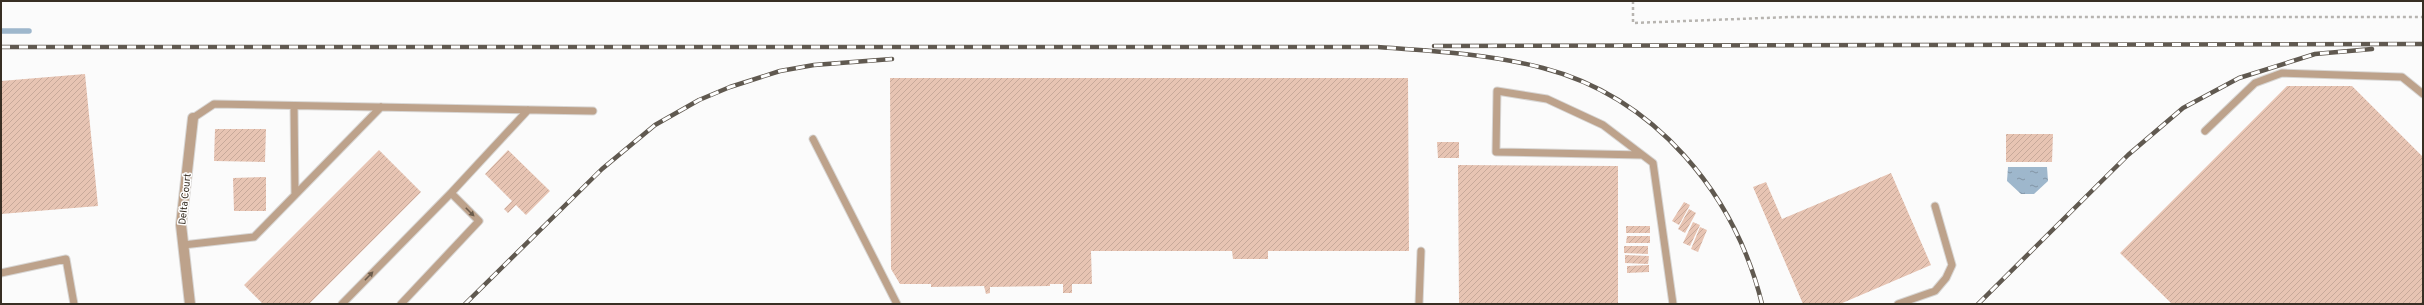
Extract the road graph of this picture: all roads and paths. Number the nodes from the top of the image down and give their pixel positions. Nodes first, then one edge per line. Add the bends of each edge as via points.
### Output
1 (1633, 1) edge
2 (2423, 17) edge
3 (2423, 94) edge
4 (294, 106) junction
5 (381, 107) junction
6 (528, 110) junction
7 (593, 111) dead end
8 (193, 118) joint
9 (2205, 131) dead end
10 (813, 139) dead end
11 (1642, 155) junction
12 (451, 193) junction
13 (295, 196) junction
14 (1935, 206) dead end
15 (183, 245) junction
16 (1421, 251) dead end
17 (1, 273) edge
18 (74, 304) edge
19 (190, 304) edge
20 (342, 304) edge
21 (401, 304) edge
22 (897, 304) edge
23 (1419, 304) edge
24 (1673, 304) edge
25 (1898, 304) edge

1 - 2 path via 1633,23 1790,17
3 - 9 lane via 2402,77 2282,74 2255,83
4 - 5 lane
4 - 8 lane via 214,104
4 - 13 lane
5 - 6 lane
5 - 13 lane
6 - 7 lane
6 - 12 lane
8 - 15 street, Delta Court via 181,225
10 - 22 lane
11 - 11 lane via 1602,125 1547,99 1497,91 1496,152
11 - 24 lane via 1653,163
20 -> 12 lane
12 -> 21 lane via 479,221
13 - 15 lane via 254,237
14 - 25 lane via 1952,265 1946,278 1935,291
15 - 19 street, Delta Court
16 - 23 lane
17 - 18 lane via 66,260

